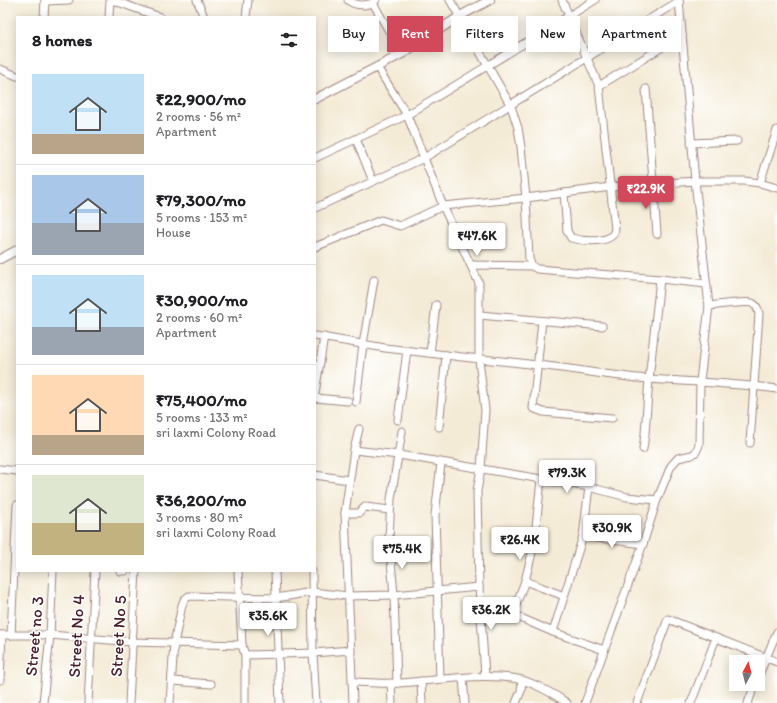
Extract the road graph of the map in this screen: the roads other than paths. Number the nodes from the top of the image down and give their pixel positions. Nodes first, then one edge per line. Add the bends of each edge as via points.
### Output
1 (44, 0) edge
2 (69, 0) edge
3 (111, 0) edge
4 (196, 0) edge
5 (248, 0) edge
6 (348, 0) edge
7 (450, 0) edge
8 (490, 0) edge
9 (562, 0) edge
10 (595, 0) edge
11 (375, 1) edge
12 (679, 1) edge
13 (44, 16) edge
14 (109, 16) edge
15 (157, 16) edge
16 (204, 16) edge
17 (246, 16) edge
18 (460, 16) joint
19 (569, 16) joint
20 (451, 22) edge
21 (682, 35) junction
22 (580, 42) edge
23 (526, 43) edge
24 (480, 52) edge
25 (402, 54) junction
26 (587, 59) junction
27 (488, 66) junction
28 (377, 68) junction
29 (0, 69) edge
30 (16, 76) edge
31 (599, 86) junction
32 (646, 89) dead end
33 (316, 98) edge
34 (511, 106) junction
35 (407, 116) junction
36 (777, 130) edge
37 (356, 139) junction
38 (737, 141) dead end
39 (692, 143) junction
40 (316, 158) edge
41 (424, 158) junction
42 (373, 181) junction
43 (695, 181) junction
44 (760, 183) junction
45 (653, 184) junction
46 (611, 187) junction
47 (777, 188) edge
48 (564, 193) junction
49 (526, 198) junction
50 (443, 206) junction
51 (316, 208) edge
52 (657, 234) dead end
53 (316, 247) edge
54 (16, 251) edge
55 (0, 259) edge
56 (470, 265) junction
57 (532, 266) junction
58 (660, 279) junction
59 (374, 280) dead end
60 (706, 284) junction
61 (436, 305) dead end
62 (709, 306) junction
63 (480, 315) junction
64 (542, 321) junction
65 (602, 326) dead end
66 (316, 336) edge
67 (324, 337) junction
68 (363, 344) junction
69 (407, 350) junction
70 (430, 353) junction
71 (446, 355) junction
72 (480, 360) junction
73 (537, 365) junction
74 (649, 379) junction
75 (700, 381) junction
76 (755, 386) junction
77 (316, 387) edge
78 (777, 389) edge
79 (316, 398) edge
80 (348, 401) dead end
81 (356, 402) dead end
82 (612, 418) dead end
83 (398, 420) dead end
84 (439, 427) dead end
85 (359, 429) dead end
86 (402, 431) dead end
87 (750, 443) dead end
88 (643, 449) dead end
89 (354, 450) junction
90 (399, 455) junction
91 (442, 463) junction
92 (0, 469) edge
93 (481, 470) junction
94 (16, 471) edge
95 (316, 475) edge
96 (349, 480) junction
97 (542, 480) junction
98 (589, 487) junction
99 (657, 500) junction
100 (390, 510) junction
101 (345, 513) junction
102 (16, 527) edge
103 (583, 536) junction
104 (643, 544) junction
105 (54, 572) edge
106 (95, 572) edge
107 (136, 572) edge
108 (238, 572) edge
109 (275, 572) edge
110 (312, 572) edge
111 (525, 581) junction
112 (479, 587) junction
113 (437, 590) junction
114 (312, 592) junction
115 (394, 594) junction
116 (239, 596) junction
117 (348, 596) junction
118 (564, 596) junction
119 (276, 598) junction
120 (554, 632) junction
121 (777, 632) edge
122 (50, 634) junction
123 (1, 635) edge
124 (11, 635) junction
125 (92, 638) junction
126 (716, 638) junction
127 (133, 642) junction
128 (174, 643) junction
129 (242, 645) junction
130 (351, 650) junction
131 (604, 650) junction
132 (313, 653) junction
133 (245, 655) junction
134 (278, 655) junction
135 (766, 657) junction
136 (777, 662) edge
137 (0, 671) edge
138 (485, 676) junction
139 (463, 678) junction
140 (440, 679) junction
141 (0, 680) edge
142 (522, 680) junction
143 (172, 681) junction
144 (422, 681) junction
145 (353, 682) junction
146 (394, 683) junction
147 (211, 684) dead end
148 (752, 691) edge
149 (43, 703) edge
150 (88, 703) edge
151 (129, 703) edge
152 (170, 703) edge
153 (245, 703) edge
154 (280, 703) edge
155 (316, 703) edge
156 (353, 703) edge
157 (392, 703) edge
158 (422, 703) edge
159 (465, 703) edge
160 (516, 703) edge
161 (567, 703) edge
162 (585, 703) edge
163 (637, 703) edge
164 (691, 703) edge
165 (748, 703) edge

1 - 2 street
1 - 13 street
3 - 14 street
3 - 15 street
4 - 16 street
5 - 17 street
6 - 11 street via 357,5
7 - 18 street
8 - 18 street
9 - 19 street
10 - 19 street
11 - 25 street
12 - 21 street
12 - 26 street
20 - 25 street
21 - 31 street
21 - 39 street
22 - 26 street
23 - 27 street
24 - 27 street
25 - 28 street
26 - 31 street
26 - 34 street
27 - 34 street
27 - 35 street
28 - 33 street
28 - 35 street
29 - 30 street
31 - 46 street
32 - 45 street
34 - 41 street
34 - 49 street via 522,147
35 - 37 street
35 - 41 street
36 - 44 street
37 - 40 street
37 - 42 street
38 - 39 street
39 - 43 street
41 - 42 street
41 - 50 street
42 - 51 street
43 - 44 street
43 - 45 street
43 - 60 street
44 - 47 street
45 - 46 street
45 - 52 street
46 - 48 street
46 - 48 street via 615,233 606,239 580,240 568,235
48 - 49 street
49 - 50 street
49 - 57 street
50 - 53 street via 400,226 381,220
50 - 56 street
54 - 55 street
56 - 57 street
56 - 63 street via 479,283
57 - 58 street via 537,269
58 - 60 street
58 - 74 street
59 - 68 street
60 - 62 street
61 - 70 street
62 - 75 street
62 - 76 street via 753,303 757,307 760,314
63 - 64 street
63 - 72 street
64 - 65 street
64 - 73 street
66 - 67 street
67 - 68 street
67 - 77 street
68 - 69 street
68 - 81 street
69 - 70 street
69 - 83 street
70 - 71 street
71 - 72 street
71 - 84 street
72 - 73 street
72 - 93 street via 485,410
73 - 74 street
73 - 82 street via 533,404 536,410
74 - 75 street
74 - 88 street
75 - 76 street
75 - 99 street via 698,449 692,455 678,458 671,466
76 - 78 street
76 - 87 street
79 - 80 street
85 - 89 street
86 - 90 street
89 - 90 street
89 - 96 street
90 - 91 street
90 - 100 street
91 - 93 street
91 - 113 street via 435,515
92 - 94 street
93 - 97 street
93 - 112 street via 477,491
95 - 96 street
96 - 101 street
97 - 98 street
97 - 111 street via 534,545
98 - 99 street
98 - 103 street
99 - 104 street
100 - 101 street via 370,507 359,513
100 - 115 street via 389,538
101 - 117 street
102 - 124 street
103 - 104 street
103 - 118 street
104 - 131 street
105 - 122 street, Street no 3
106 - 125 street, Street No 4
107 - 127 street, Street No 5
108 - 116 street
109 - 119 street
110 - 114 street
111 - 118 street
111 - 120 street via 514,607 514,614
112 - 113 street
112 - 138 street
113 - 115 street
113 - 140 street
114 - 117 street
114 - 119 street
114 - 132 street
115 - 117 street
115 - 146 street
116 - 119 street
116 - 128 street via 189,596 184,600
116 - 129 street
117 - 130 street
118 - 120 street
119 - 134 street
120 - 131 street
121 - 135 street
122 - 124 street
122 - 125 street
122 - 149 street, Street no 3
123 - 124 street
123 - 137 street
125 - 127 street
125 - 150 street, Street No 4
126 - 135 street
126 - 163 street via 668,619
126 - 164 street
127 - 128 street
127 - 151 street, Street No 5
128 - 129 street
128 - 143 street
129 - 133 street
130 - 132 street
130 - 145 street
131 - 162 street
132 - 134 street
132 - 155 street
133 - 134 street
133 - 153 street
134 - 154 street
135 - 136 street
137 - 141 street
138 - 139 street
138 - 142 street
139 - 140 street
139 - 159 street
140 - 144 street
142 - 160 street
142 - 161 street
143 - 147 street
143 - 152 street
144 - 146 street
144 - 158 street
145 - 146 street
145 - 156 street
146 - 157 street
148 - 165 street

